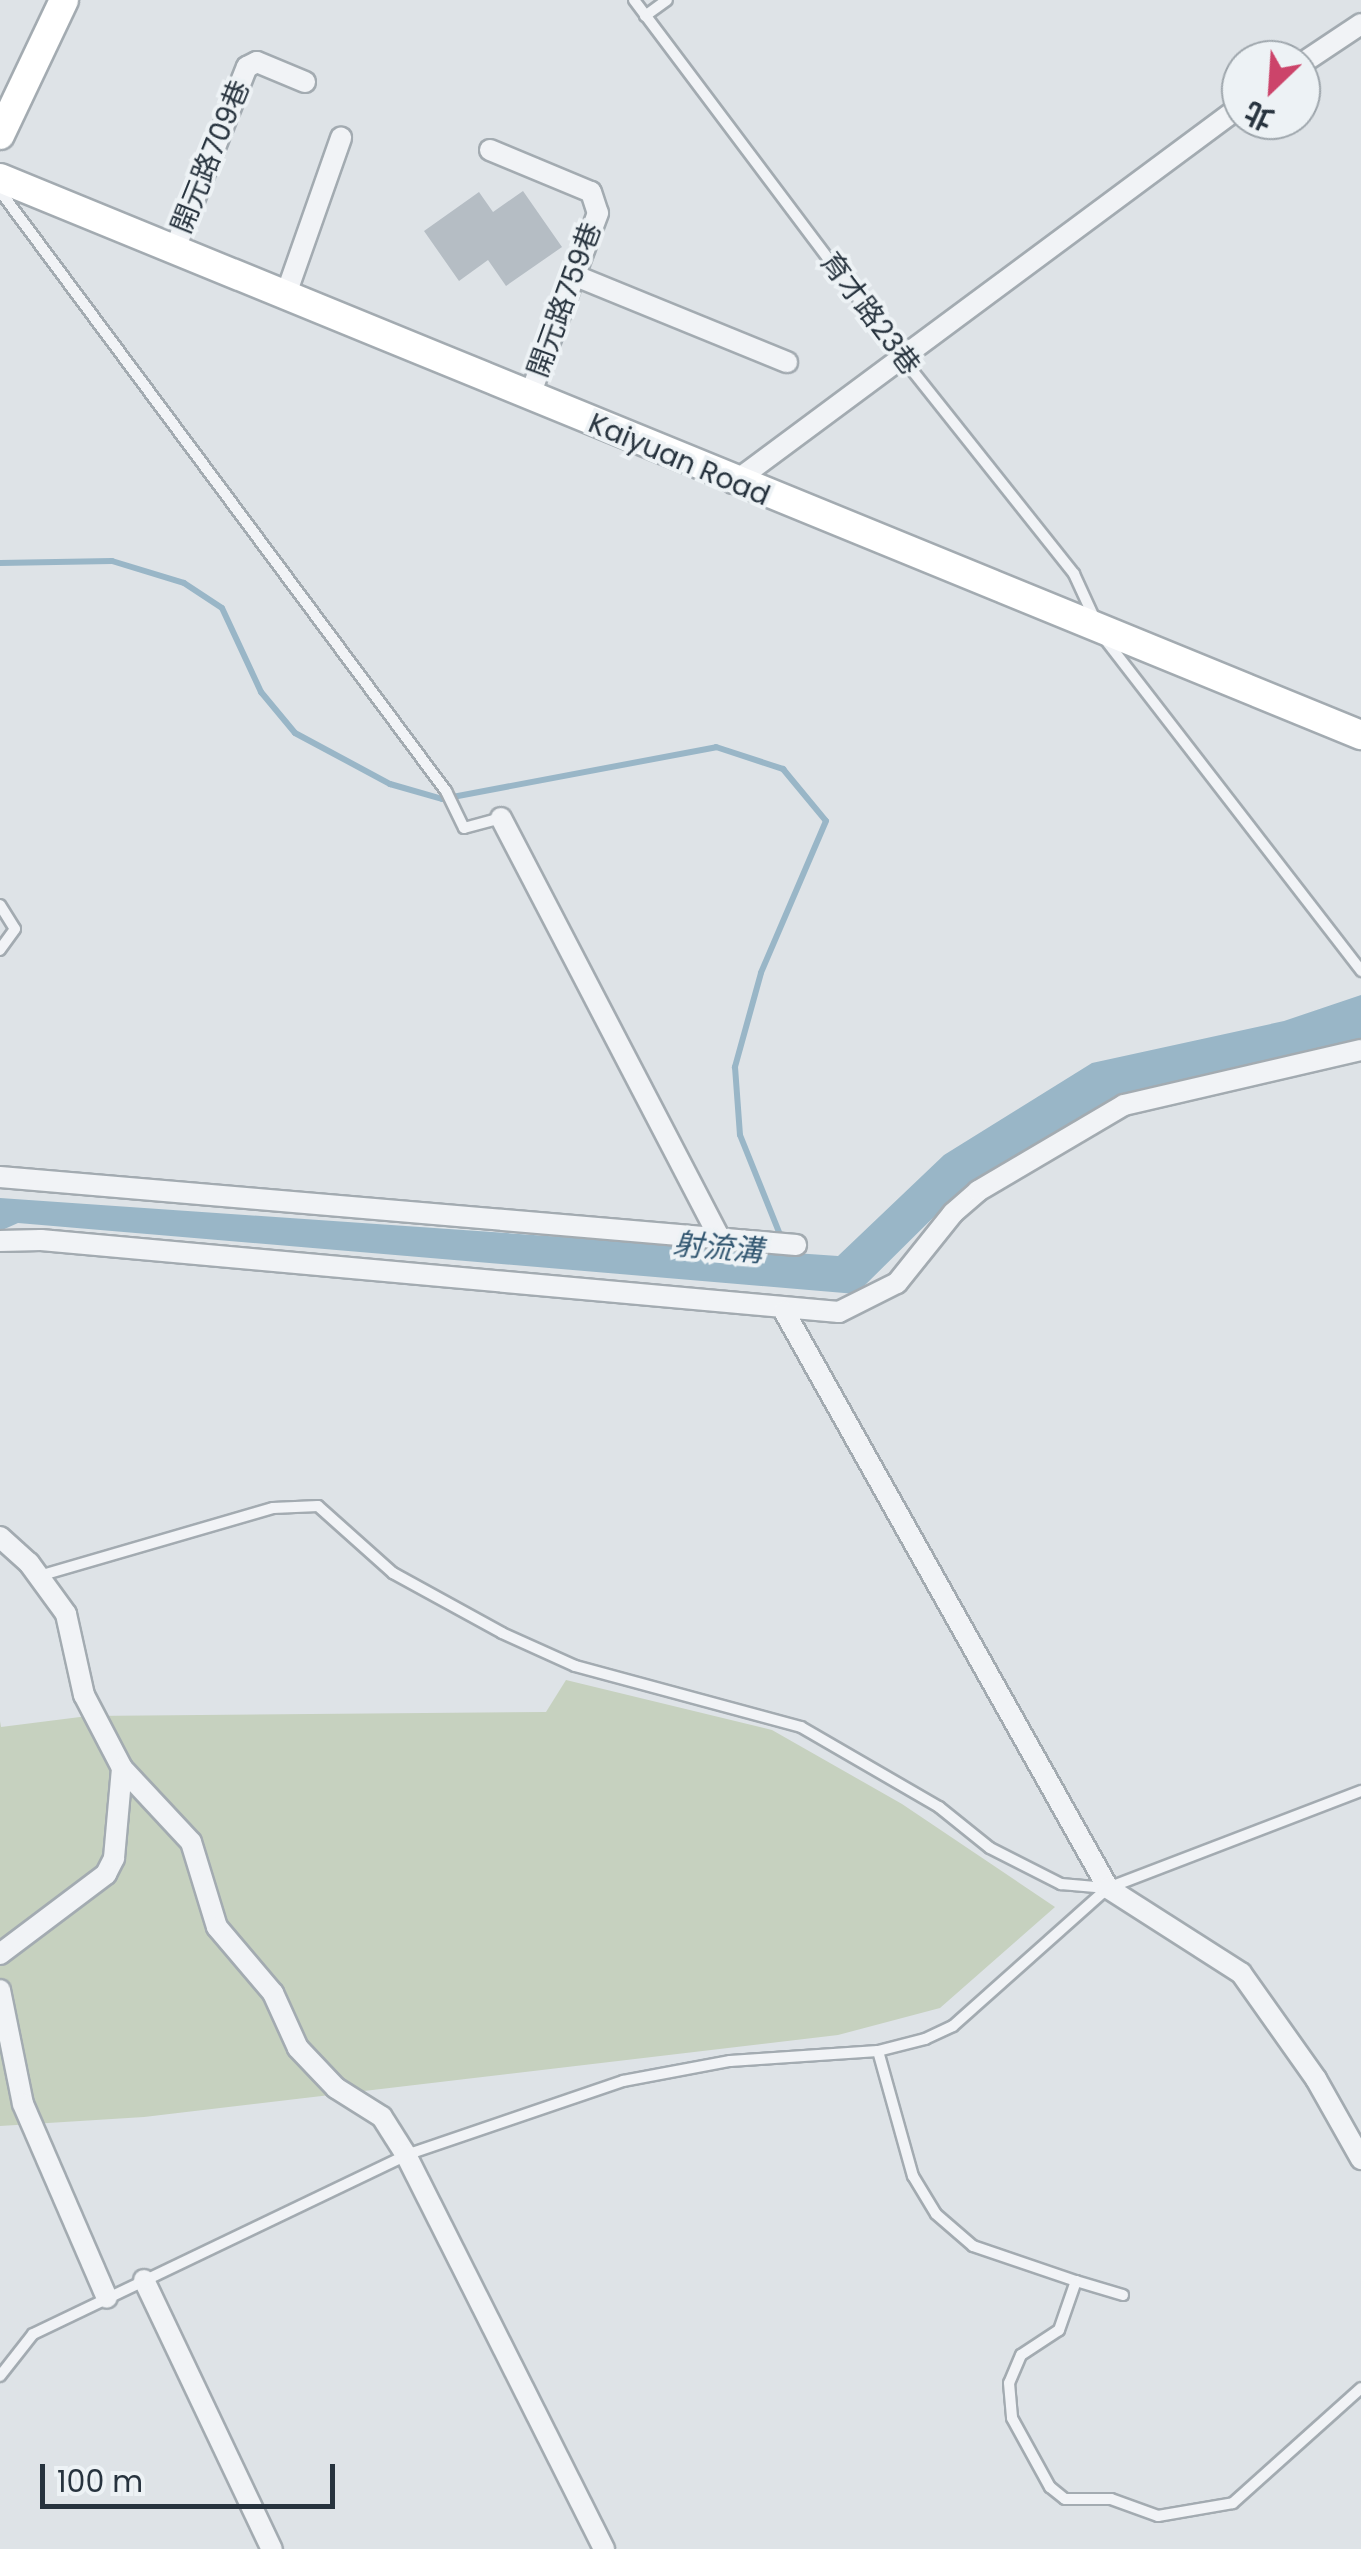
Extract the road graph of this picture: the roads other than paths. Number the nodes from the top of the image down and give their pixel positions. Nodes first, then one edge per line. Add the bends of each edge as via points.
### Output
1 (64, 0) edge
2 (634, 0) edge
3 (667, 0) edge
4 (646, 16) junction
5 (1361, 24) edge
6 (1321, 51) edge
7 (305, 82) dead end
8 (1221, 121) edge
9 (0, 135) edge
10 (341, 138) dead end
11 (490, 150) dead end
12 (0, 178) edge
13 (0, 191) edge
14 (174, 250) junction
15 (576, 276) junction
16 (285, 296) junction
17 (904, 360) junction
18 (788, 362) dead end
19 (529, 398) junction
20 (733, 483) junction
21 (1098, 630) junction
22 (1361, 736) edge
23 (500, 818) joint
24 (0, 906) edge
25 (0, 950) edge
26 (1361, 970) edge
27 (1361, 1050) edge
28 (0, 1177) edge
29 (720, 1238) junction
30 (0, 1241) edge
31 (796, 1245) dead end
32 (784, 1310) junction
33 (0, 1537) edge
34 (38, 1576) junction
35 (122, 1768) junction
36 (1361, 1791) edge
37 (1108, 1888) junction
38 (0, 1954) edge
39 (0, 1990) edge
40 (878, 2051) junction
41 (406, 2154) junction
42 (1361, 2158) edge
43 (144, 2280) junction
44 (1076, 2281) junction
45 (1123, 2294) dead end
46 (107, 2298) junction
47 (0, 2376) edge
48 (1361, 2388) edge
49 (272, 2549) edge
50 (604, 2549) edge

1 - 9 main road
2 - 4 lane, 育才路23巷
3 - 4 lane
4 - 17 lane, 育才路23巷
5 - 6 street
7 - 14 street, 開元路709巷 via 257,62 247,66
8 - 17 street
10 - 16 street
11 - 15 street, 開元路759巷 via 590,192 598,214
12 - 14 main road, Kaiyuan Road
13 - 23 lane via 446,791 464,828
14 - 16 main road, Kaiyuan Road
15 - 18 street
15 - 19 street, 開元路759巷
16 - 19 main road, Kaiyuan Road
17 - 20 street
17 - 21 lane, 育才路23巷 via 1074,574 1093,605
19 - 20 main road, Kaiyuan Road
20 - 21 main road, Kaiyuan Road
21 - 22 main road, Kaiyuan Road
21 - 26 lane, 育才路23巷
23 - 29 street
24 - 25 lane via 15,929
27 - 32 street via 1124,1105 978,1191 952,1213 898,1283 840,1312
28 - 29 street
29 - 31 street
30 - 32 street
32 - 37 street
33 - 34 street
34 - 35 street via 66,1614 84,1695
34 - 37 lane via 273,1508 318,1506 393,1573 502,1633 575,1666 801,1727 939,1807 990,1848 1061,1884
35 - 38 street via 114,1858 106,1874
35 - 41 street via 191,1842 217,1927 272,1993 298,2048 336,2088 382,2117
36 - 37 lane
37 - 40 lane via 953,2026
37 - 42 street via 1241,1973 1316,2079
39 - 46 street via 23,2104
40 - 41 lane via 730,2061 623,2080
40 - 44 lane via 914,2176 936,2214 973,2246
41 - 43 lane
41 - 50 street
43 - 46 lane
43 - 49 street
44 - 45 lane
44 - 48 lane via 1059,2330 1021,2356 1008,2383 1012,2418 1050,2487 1065,2499 1111,2499 1158,2516 1233,2503
46 - 47 lane via 33,2334

